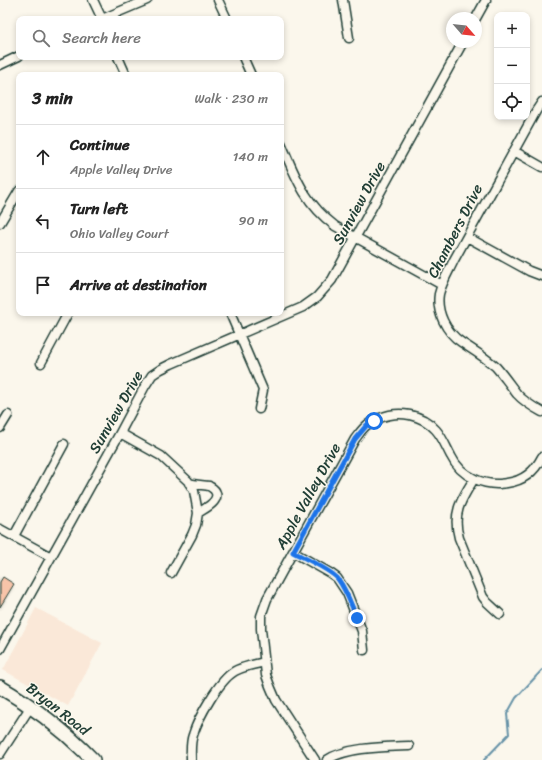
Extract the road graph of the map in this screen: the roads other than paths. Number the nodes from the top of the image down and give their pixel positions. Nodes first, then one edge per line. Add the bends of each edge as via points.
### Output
1 (93, 0) edge
2 (147, 0) edge
3 (218, 0) edge
4 (343, 0) edge
5 (486, 0) edge
6 (479, 12) edge
7 (101, 16) edge
8 (109, 16) edge
9 (225, 16) edge
10 (349, 38) dead end
11 (460, 48) edge
12 (16, 57) edge
13 (119, 60) edge
14 (244, 60) edge
15 (0, 65) edge
16 (125, 72) edge
17 (250, 72) edge
18 (542, 102) edge
19 (284, 150) edge
20 (514, 151) junction
21 (542, 167) edge
22 (16, 195) edge
23 (0, 223) edge
24 (467, 237) junction
25 (356, 238) junction
26 (542, 276) edge
27 (442, 285) junction
28 (284, 315) edge
29 (66, 316) edge
30 (231, 316) edge
31 (282, 316) edge
32 (240, 334) junction
33 (41, 363) dead end
34 (259, 409) dead end
35 (542, 412) edge
36 (8, 415) dead end
37 (0, 428) edge
38 (120, 433) junction
39 (64, 444) dead end
40 (542, 457) edge
41 (474, 479) junction
42 (189, 484) junction
43 (198, 513) junction
44 (0, 529) edge
45 (14, 536) junction
46 (293, 552) junction
47 (50, 557) junction
48 (171, 573) dead end
49 (500, 614) dead end
50 (0, 649) edge
51 (364, 650) dead end
52 (264, 662) junction
53 (0, 687) edge
54 (31, 706) junction
55 (408, 746) dead end
56 (0, 754) edge
57 (93, 760) edge
58 (191, 760) edge
59 (315, 760) edge
60 (327, 760) edge

1 - 7 street
2 - 8 street
3 - 9 street
4 - 10 street
5 - 6 street
11 - 25 street, Sunview Drive
12 - 15 street
13 - 16 street
14 - 17 street
18 - 20 street, Chambers Drive
19 - 25 street via 309,200 326,219
20 - 21 street
20 - 24 street, Chambers Drive
22 - 23 street
24 - 26 street
24 - 27 street, Chambers Drive
25 - 27 street
25 - 28 street, Sunview Drive via 332,280 317,297 303,307
27 - 35 street, Chambers Drive via 438,303 449,331 496,368 523,400
29 - 33 street
30 - 32 street
31 - 32 street, Sunview Drive
32 - 34 street via 263,390
32 - 38 street, Sunview Drive via 171,364 152,376
36 - 37 street
38 - 42 street via 161,456
38 - 47 street, Sunview Drive
39 - 45 street
40 - 41 street, Apple Valley Drive via 531,472 515,482 498,485
41 - 46 street, Apple Valley Drive via 455,462 435,428 416,416 387,415 367,425 355,439
41 - 49 street via 458,509 457,529 483,597
42 - 43 street via 194,491
42 - 43 street via 208,486 214,489 216,494 212,503
43 - 48 street via 192,535
44 - 45 street
45 - 47 street
46 - 51 street via 337,578 347,594 362,631
46 - 52 street, Apple Valley Drive via 261,616
47 - 50 street, Sunview Drive
52 - 58 street via 244,667 224,680 196,727 192,740
52 - 59 street, Apple Valley Drive via 266,675 276,700
53 - 54 main road, Bryan Road
54 - 56 street
54 - 57 main road, Bryan Road via 71,738
55 - 60 street via 366,749 334,755

